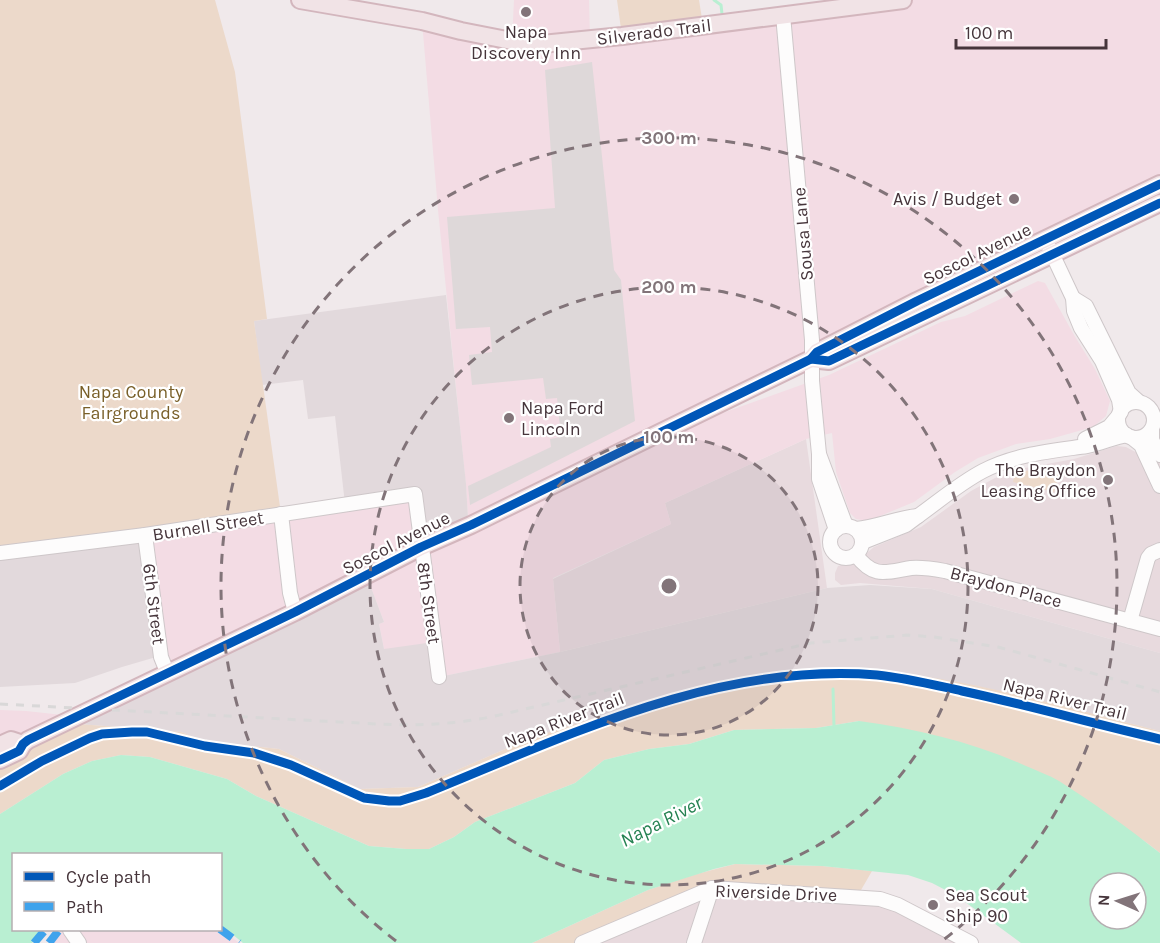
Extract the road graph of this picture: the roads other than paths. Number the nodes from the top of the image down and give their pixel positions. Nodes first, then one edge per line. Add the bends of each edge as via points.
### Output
1 (300, 0) edge
2 (903, 0) edge
3 (783, 15) junction
4 (1160, 184) edge
5 (1160, 203) edge
6 (1045, 240) junction
7 (1053, 256) junction
8 (1073, 298) junction
9 (811, 359) junction
10 (1160, 397) edge
11 (1141, 402) junction
12 (1120, 413) junction
13 (1155, 421) edge
14 (1129, 436) junction
15 (1070, 447) junction
16 (1160, 455) edge
17 (1160, 486) edge
18 (415, 494) joint
19 (281, 514) junction
20 (850, 532) junction
21 (145, 536) junction
22 (421, 547) junction
23 (1160, 550) edge
24 (0, 553) edge
25 (856, 555) junction
26 (295, 612) junction
27 (1131, 621) junction
28 (1159, 627) edge
29 (167, 672) junction
30 (439, 677) dead end
31 (23, 744) junction
32 (0, 745) edge
33 (0, 760) edge
34 (712, 888) junction
35 (698, 942) edge
36 (582, 943) edge
37 (970, 943) edge

1 - 3 main road, Silverado Trail via 535,44
2 - 3 main road, Silverado Trail
3 - 9 street, Sousa Lane
4 - 6 main road, Soscol Avenue
5 - 7 main road, Soscol Avenue
6 - 7 street
6 - 9 main road, Soscol Avenue via 907,306 817,352
7 - 8 street
7 - 9 main road, Soscol Avenue via 829,361
8 - 11 street via 1086,306 1130,393
8 - 12 street via 1074,311 1102,361 1119,400
9 - 20 street, Sousa Lane via 819,454
9 - 22 main road, Soscol Avenue
10 - 11 street
11 - 12 street via 1128,404
11 - 13 street via 1151,410
12 - 14 street via 1120,426
12 - 15 street via 1104,430
13 - 14 street via 1143,436
13 - 16 street via 1152,440
14 - 15 street
14 - 17 street via 1141,445
15 - 20 street via 1027,455 984,471 906,525
18 - 19 street, Burnell Street
18 - 22 street, 8th Street
19 - 21 street, Burnell Street
19 - 26 street
20 - 25 street via 861,549
20 - 25 street via 830,538 833,552 842,558
21 - 24 street, Burnell Street
21 - 29 street, 6th Street via 161,657
22 - 26 main road, Soscol Avenue
22 - 30 street, 8th Street
23 - 27 street via 1148,558
25 - 27 street, Braydon Place via 875,571 945,571
26 - 29 main road, Soscol Avenue
27 - 28 street, Braydon Place
29 - 31 main road, Soscol Avenue
31 - 32 main road, Soscol Avenue via 11,740
31 - 33 main road, Soscol Avenue via 20,751
34 - 35 street
34 - 36 street, Riverside Drive
34 - 37 street, Riverside Drive via 880,900 898,905

